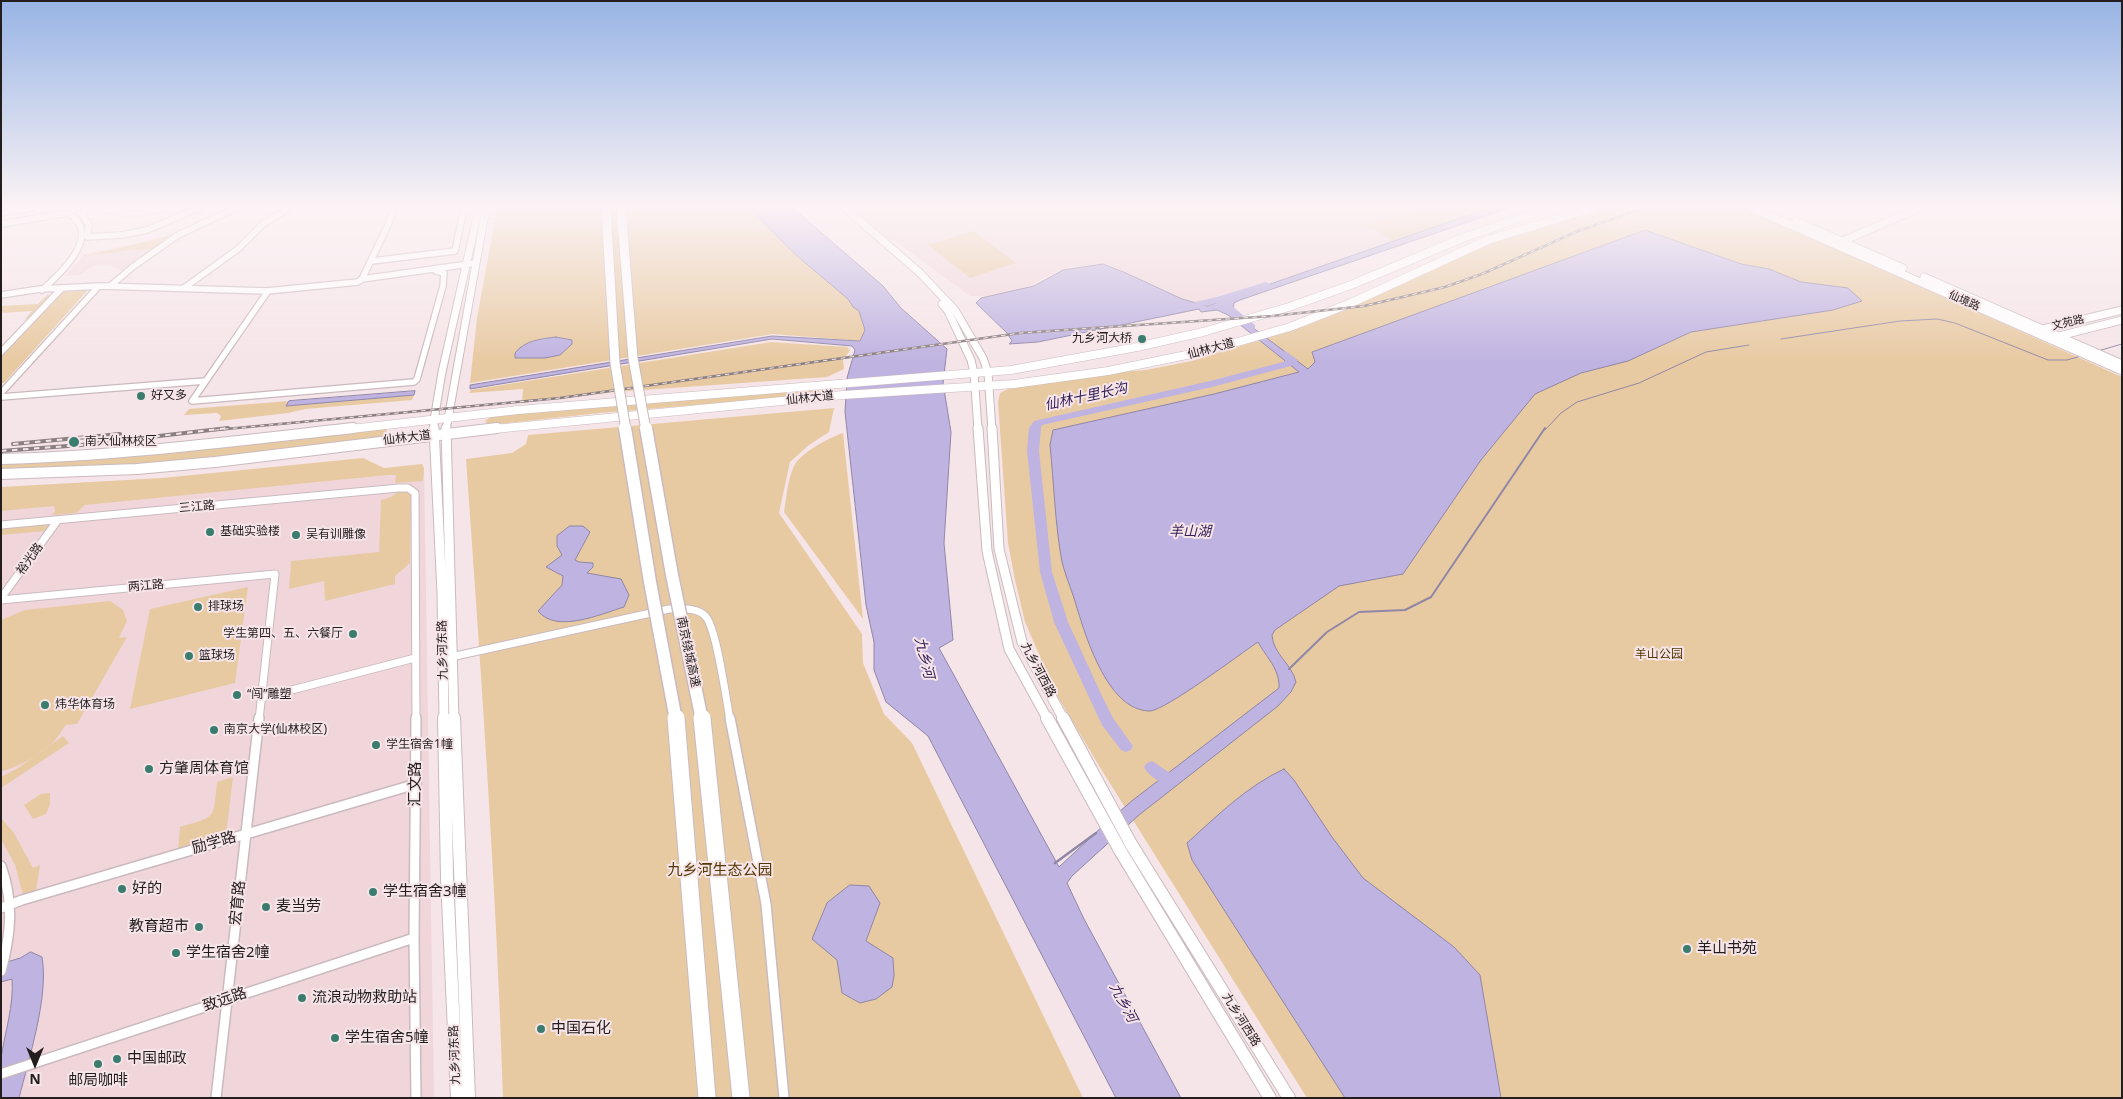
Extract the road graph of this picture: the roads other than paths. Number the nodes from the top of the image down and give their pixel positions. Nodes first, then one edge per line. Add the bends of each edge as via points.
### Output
1 (72, 259) edge
2 (144, 259) edge
3 (224, 259) edge
4 (386, 259) edge
5 (469, 259) edge
6 (476, 259) edge
7 (609, 259) edge
8 (625, 259) edge
9 (897, 259) edge
10 (904, 259) edge
11 (1411, 259) edge
12 (1446, 259) edge
13 (1872, 259) edge
14 (1884, 259) edge
15 (372, 261) joint
16 (475, 266) junction
17 (467, 267) junction
18 (440, 270) junction
19 (360, 280) junction
20 (98, 287) junction
21 (110, 287) junction
22 (184, 288) junction
23 (61, 289) junction
24 (42, 290) junction
25 (268, 291) junction
26 (1, 295) edge
27 (2122, 310) edge
28 (2122, 320) edge
29 (28, 323) junction
30 (20, 324) dead end
31 (2042, 332) junction
32 (2059, 336) junction
33 (2078, 348) junction
34 (1, 352) edge
35 (2122, 364) edge
36 (2122, 371) edge
37 (974, 373) junction
38 (988, 373) junction
39 (205, 381) junction
40 (975, 386) junction
41 (990, 386) junction
42 (1, 393) edge
43 (1, 397) edge
44 (446, 418) junction
45 (434, 420) junction
46 (439, 434) junction
47 (1, 459) edge
48 (1, 474) edge
49 (393, 489) joint
50 (58, 520) junction
51 (1, 525) edge
52 (1, 599) edge
53 (451, 657) junction
54 (415, 658) junction
55 (263, 683) joint
56 (261, 698) junction
57 (416, 784) junction
58 (1102, 790) junction
59 (1090, 797) junction
60 (245, 834) junction
61 (1, 866) edge
62 (12, 903) junction
63 (1, 908) edge
64 (414, 938) junction
65 (1, 971) edge
66 (228, 999) junction
67 (1, 1074) edge
68 (216, 1098) edge
69 (416, 1098) edge
70 (456, 1098) edge
71 (470, 1098) edge
72 (707, 1098) edge
73 (741, 1098) edge
74 (784, 1098) edge
75 (1270, 1098) edge
76 (1289, 1098) edge

1 - 24 street
2 - 21 street
3 - 22 street
4 - 15 street
5 - 17 main road, 九乡河东路
6 - 16 main road, 九乡河东路
7 - 72 highway, 南京绕城高速, bridge via 615,362 678,732
8 - 73 highway, 南京绕城高速, bridge via 634,358 672,575 704,723
9 - 37 main road, 九乡河西路 via 948,311
10 - 38 main road, 九乡河西路 via 955,310
11 - 38 main road, 仙林大道 via 1325,295 1250,318 1137,346
12 - 41 main road, 仙林大道 via 1351,303 1206,351 1136,366
13 - 31 main road, 仙境路
14 - 31 main road, 仙境路
15 - 19 street
16 - 17 street
16 - 44 main road, 九乡河东路
17 - 18 street
17 - 45 main road, 九乡河东路
18 - 19 street
18 - 39 street via 444,274 443,286 414,382 192,401
19 - 25 street
20 - 21 street
20 - 23 street
20 - 42 street
21 - 22 street
22 - 25 street
23 - 24 street
23 - 29 street
24 - 26 street
25 - 39 street
27 - 31 main road, 文苑路
28 - 32 main road, 文苑路
29 - 30 street
29 - 34 street
31 - 32 main road, 文苑路
31 - 33 main road, 仙境路
32 - 33 main road, 仙境路
33 - 35 main road, 仙境路
33 - 36 main road, 仙境路
37 - 38 main road, 仙林大道
37 - 40 main road, 九乡河西路
37 - 44 main road, 仙林大道
38 - 41 main road, 九乡河西路
39 - 43 street
40 - 41 main road, 仙林大道
40 - 46 main road, 仙林大道 via 844,395
40 - 59 main road, 九乡河西路 via 987,551 1009,648
41 - 58 main road, 九乡河西路 via 999,549 1022,642
44 - 45 main road, 仙林大道
44 - 46 main road, 九乡河东路
45 - 46 main road, 九乡河东路
45 - 47 main road, 仙林大道 via 196,446
46 - 48 main road, 仙林大道 via 214,462 137,469
46 - 53 main road, 九乡河东路
46 - 70 main road, 九乡河东路 via 447,877
49 - 50 street, 三江路
49 - 54 street, 汇文路 via 406,488 415,493
50 - 51 street, 三江路
50 - 52 street, 裕光路
52 - 55 street, 两江路 via 275,574
53 - 71 main road, 九乡河东路
53 - 74 street via 669,609 695,610 706,617 714,635 725,684 766,904
54 - 56 street
54 - 57 street, 汇文路
55 - 56 street, 宏育路
56 - 60 street, 宏育路
57 - 60 street, 励学路
57 - 64 street, 汇文路
58 - 59 street
58 - 76 main road, 九乡河西路 via 1131,844
59 - 75 main road, 九乡河西路
60 - 62 street, 励学路
60 - 66 street, 宏育路
61 - 62 street
62 - 63 street, 励学路
62 - 65 street via 7,950
64 - 66 street, 致远路
64 - 69 street, 汇文路
66 - 67 street, 致远路
66 - 68 street, 宏育路

